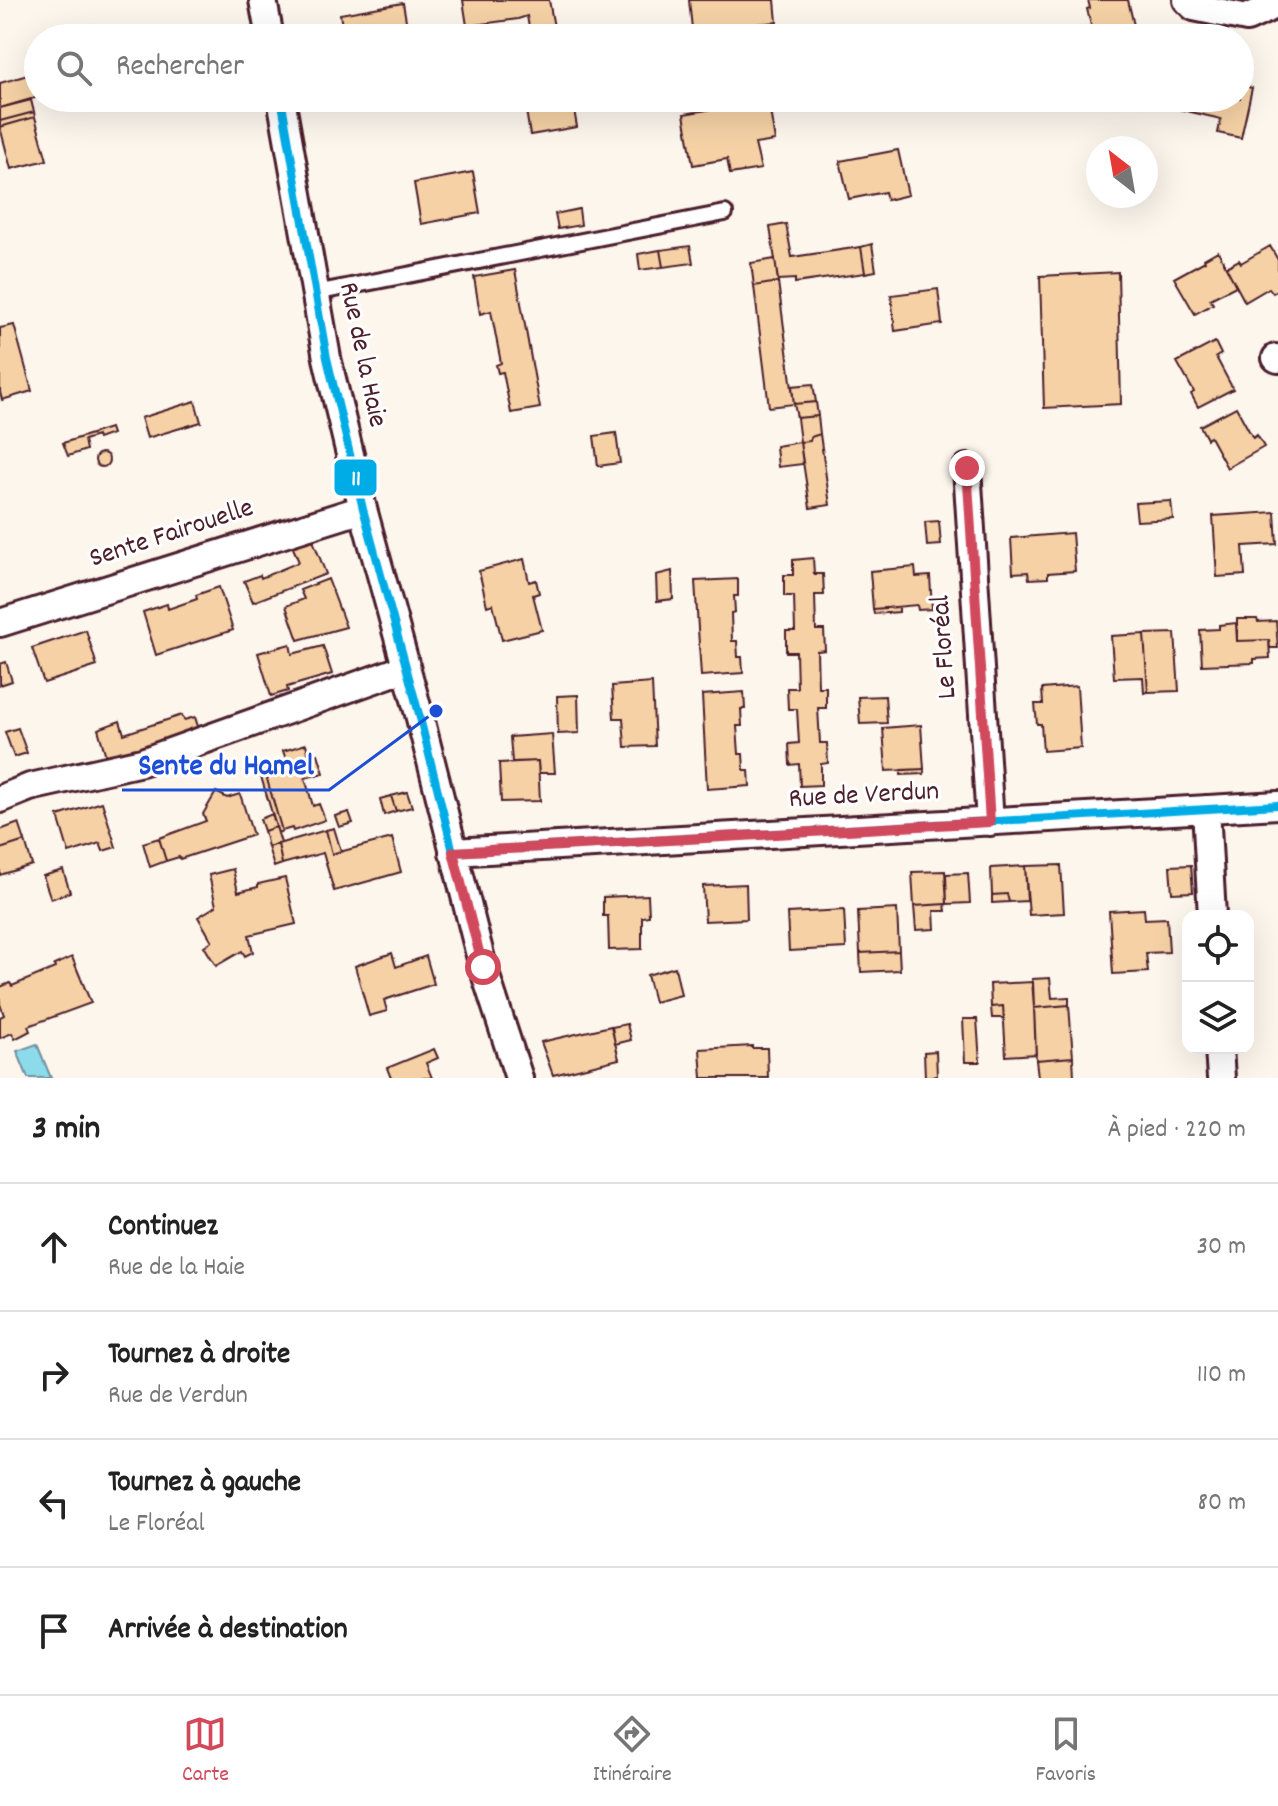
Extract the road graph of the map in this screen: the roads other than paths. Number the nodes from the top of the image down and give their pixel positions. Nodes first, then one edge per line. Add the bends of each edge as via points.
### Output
1 (263, 0) edge
2 (1187, 0) edge
3 (1277, 0) edge
4 (267, 24) edge
5 (283, 112) edge
6 (725, 213) dead end
7 (315, 293) junction
8 (967, 468) dead end
9 (363, 509) junction
10 (0, 623) edge
11 (406, 668) junction
12 (0, 799) edge
13 (1278, 805) edge
14 (1206, 809) junction
15 (990, 822) junction
16 (453, 852) junction
17 (1212, 910) edge
18 (1219, 1054) edge
19 (519, 1078) edge
20 (1221, 1078) edge

1 - 4 street
2 - 3 street via 1194,7 1247,18
5 - 7 street, Rue de la Haie
6 - 7 lane
7 - 9 street, Rue de la Haie
8 - 15 street, Le Floréal
9 - 10 street, Sente Fairouelle
9 - 11 street, Rue de la Haie
11 - 12 street via 142,762 30,787
11 - 16 street, Rue de la Haie
13 - 14 street, Rue de Verdun
14 - 15 street, Rue de Verdun
14 - 17 street
15 - 16 street, Rue de Verdun
16 - 19 street, Rue de la Haie
18 - 20 street

